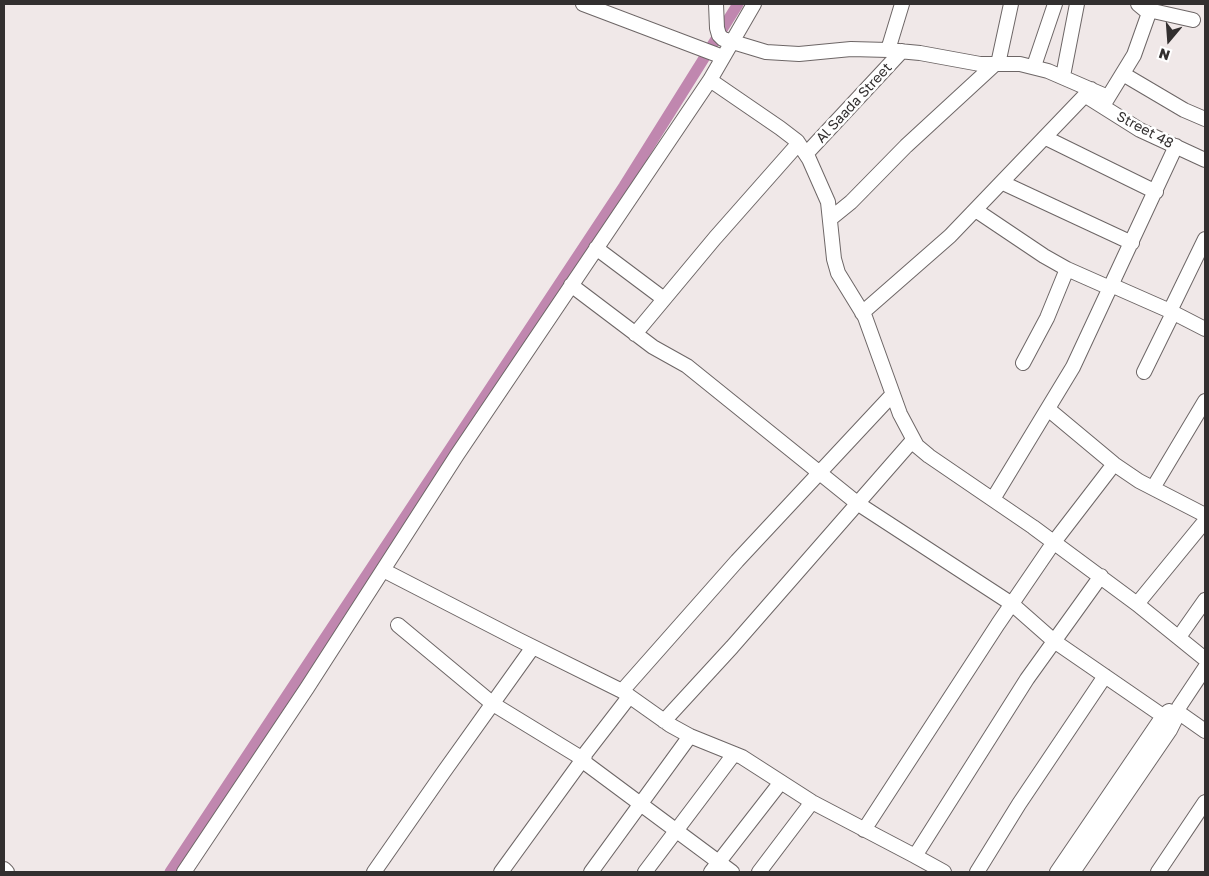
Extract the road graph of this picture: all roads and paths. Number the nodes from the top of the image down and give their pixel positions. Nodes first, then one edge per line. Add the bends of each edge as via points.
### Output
1 (583, 4) edge
2 (716, 4) edge
3 (754, 4) edge
4 (902, 4) edge
5 (1012, 4) edge
6 (1054, 4) edge
7 (1077, 4) edge
8 (1144, 7) edge
9 (1193, 20) dead end
10 (732, 42) junction
11 (895, 51) junction
12 (723, 57) junction
13 (996, 65) junction
14 (1034, 66) junction
15 (1123, 74) junction
16 (1063, 76) junction
17 (710, 80) junction
18 (1089, 93) junction
19 (1105, 102) junction
20 (1205, 119) edge
21 (1046, 138) junction
22 (1176, 146) junction
23 (802, 149) junction
24 (1205, 160) edge
25 (1003, 183) junction
26 (1156, 192) junction
27 (977, 211) junction
28 (830, 219) junction
29 (1205, 239) edge
30 (1132, 244) junction
31 (596, 248) junction
32 (1200, 265) edge
33 (1067, 269) junction
34 (571, 285) junction
35 (1111, 287) junction
36 (664, 299) junction
37 (1172, 312) junction
38 (862, 313) junction
39 (1205, 329) edge
40 (636, 334) junction
41 (1023, 364) dead end
42 (1144, 372) dead end
43 (892, 394) junction
44 (1205, 401) edge
45 (1048, 409) junction
46 (913, 440) junction
47 (1114, 464) junction
48 (820, 472) junction
49 (1153, 488) junction
50 (992, 499) junction
51 (857, 502) junction
52 (1205, 515) edge
53 (1205, 521) edge
54 (1054, 542) junction
55 (383, 570) junction
56 (1101, 576) junction
57 (1205, 600) edge
58 (1012, 604) junction
59 (1137, 604) junction
60 (398, 625) dead end
61 (1179, 636) junction
62 (1054, 641) junction
63 (533, 647) junction
64 (1205, 659) edge
65 (1205, 668) edge
66 (1105, 676) junction
67 (626, 694) junction
68 (493, 704) junction
69 (1178, 710) junction
70 (1163, 716) junction
71 (664, 720) junction
72 (1205, 731) edge
73 (690, 736) junction
74 (734, 754) junction
75 (583, 759) junction
76 (781, 782) junction
77 (812, 802) junction
78 (1205, 802) edge
79 (639, 805) junction
80 (677, 830) junction
81 (864, 830) junction
82 (915, 856) junction
83 (715, 867) edge
84 (4, 869) edge
85 (7, 872) edge
86 (184, 872) edge
87 (374, 872) edge
88 (501, 872) edge
89 (591, 872) edge
90 (646, 872) edge
91 (732, 872) edge
92 (759, 872) edge
93 (944, 872) edge
94 (977, 872) edge
95 (1057, 872) edge
96 (1073, 872) edge
97 (1158, 872) edge

1 - 12 street
2 - 10 street via 719,35
3 - 10 street
4 - 11 street
5 - 13 street
6 - 14 street
7 - 16 street
8 - 9 street
8 - 15 street via 1134,55
10 - 11 street, Street 48 via 782,54 852,49
10 - 12 street
11 - 13 street, Street 48
11 - 23 street, Al Saada Street
12 - 17 street
13 - 14 street, Street 48
13 - 28 street
14 - 16 street, Street 48
15 - 19 street
15 - 20 street
16 - 18 street, Street 48
17 - 23 street via 755,109
17 - 31 street
18 - 19 street, Street 48
18 - 21 street
19 - 22 street, Street 48 via 1140,130
21 - 25 street
21 - 26 street
22 - 24 street, Street 48
22 - 26 street
23 - 28 street via 828,202
23 - 36 street, Al Saada Street via 715,238
25 - 27 street
25 - 30 street
26 - 30 street
27 - 33 street
27 - 38 street
28 - 38 street via 838,273
29 - 32 street
30 - 35 street
31 - 34 street
31 - 36 street
32 - 37 street
33 - 35 street
33 - 41 street
34 - 40 street
34 - 55 street
35 - 37 street
35 - 45 street via 1073,367
36 - 40 street, Al Saada Street
37 - 39 street
37 - 42 street
38 - 43 street
40 - 48 street via 687,366
43 - 46 street
43 - 48 street
44 - 49 street
45 - 47 street
45 - 50 street
46 - 50 street via 928,456
46 - 51 street
47 - 49 street
47 - 54 street
48 - 51 street
48 - 67 street via 736,561
49 - 52 street
50 - 54 street
51 - 58 street
51 - 71 street via 732,647
53 - 59 street
54 - 56 street
54 - 58 street
55 - 63 street
55 - 86 street
56 - 59 street
56 - 62 street
57 - 61 street
58 - 62 street
58 - 81 street
59 - 61 street
60 - 68 street
61 - 64 street
62 - 66 street
62 - 82 street
63 - 67 street
63 - 68 street
65 - 69 street
66 - 70 street
66 - 94 street
67 - 71 street
67 - 75 street
68 - 75 street
68 - 87 street
69 - 70 street via 1170,710
69 - 72 street
69 - 96 street via 1170,730
70 - 95 street
71 - 73 street
73 - 74 street
73 - 79 street
74 - 76 street
74 - 80 street
75 - 79 street via 587,766
75 - 88 street
76 - 77 street
76 - 83 street
77 - 81 street
77 - 92 street
78 - 97 street
79 - 80 street
79 - 89 street
80 - 83 street
80 - 90 street
81 - 82 street
82 - 93 street
83 - 91 street
84 - 85 street

